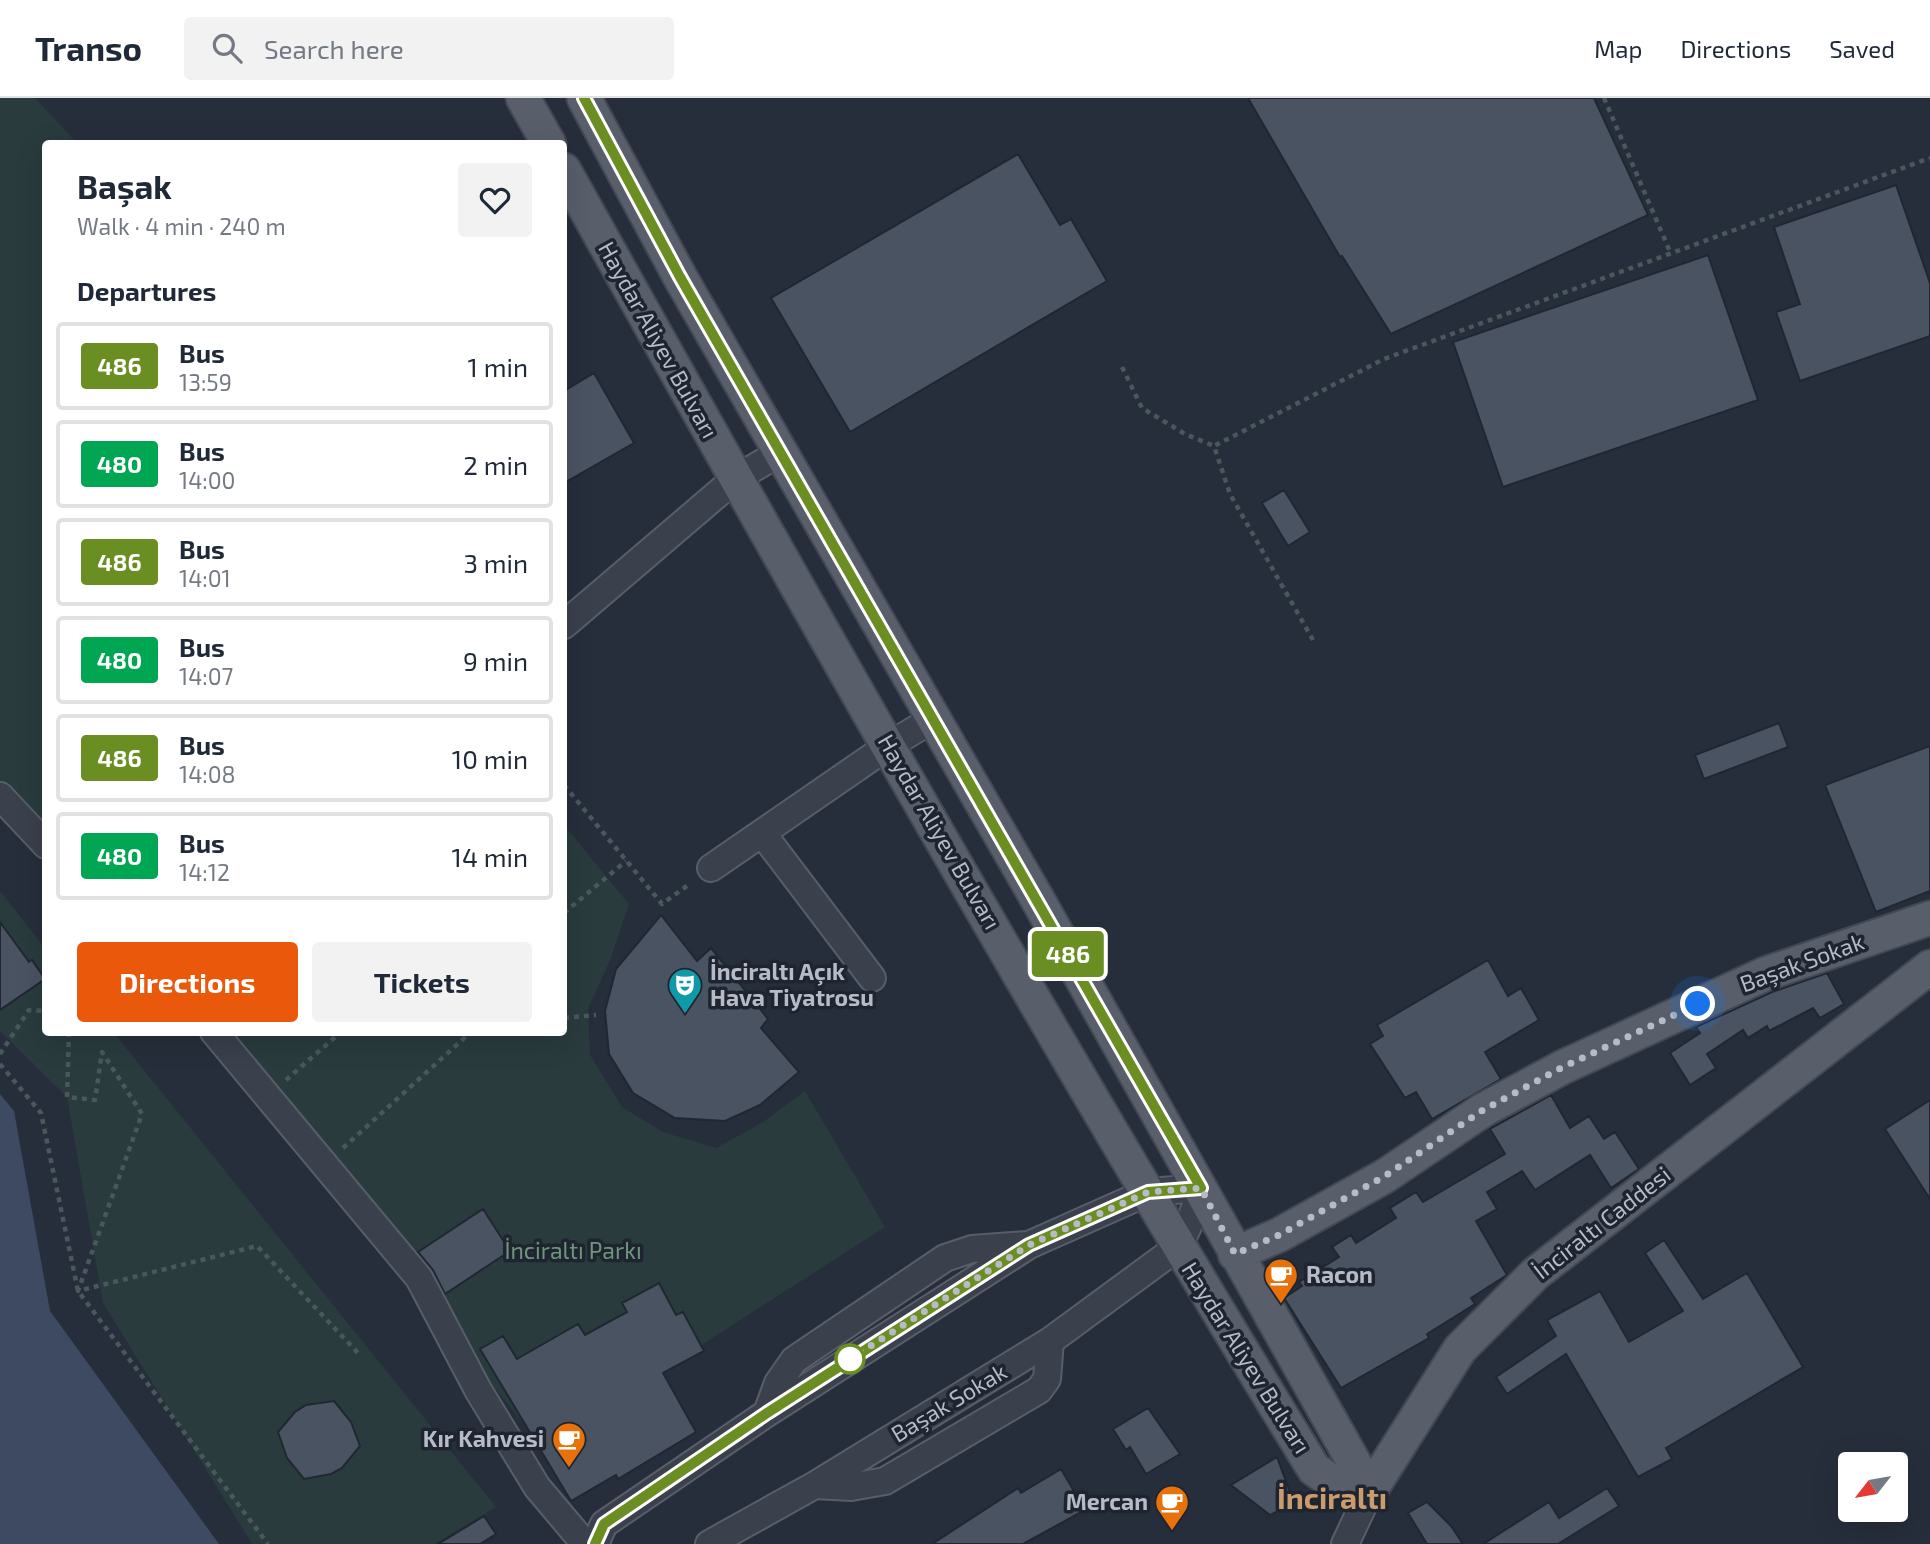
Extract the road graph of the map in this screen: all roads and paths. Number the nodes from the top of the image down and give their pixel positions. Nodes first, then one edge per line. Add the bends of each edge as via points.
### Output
1 (523, 98) edge
2 (584, 98) edge
3 (1604, 98) edge
4 (547, 140) edge
5 (1930, 158) edge
6 (567, 175) edge
7 (1671, 254) junction
8 (1122, 367) dead end
9 (1214, 446) junction
10 (780, 452) junction
11 (735, 479) junction
12 (567, 622) edge
13 (1313, 640) dead end
14 (933, 719) junction
15 (888, 746) junction
16 (567, 789) edge
17 (0, 796) edge
18 (762, 833) junction
19 (42, 841) edge
20 (626, 861) junction
21 (711, 868) joint
22 (567, 910) edge
23 (1930, 918) edge
24 (1930, 967) edge
25 (872, 978) dead end
26 (42, 1011) edge
27 (596, 1015) dead end
28 (567, 1018) edge
29 (69, 1036) edge
30 (217, 1036) edge
31 (336, 1036) edge
32 (467, 1036) edge
33 (0, 1054) edge
34 (0, 1064) edge
35 (267, 1096) junction
36 (324, 1165) junction
37 (1201, 1188) junction
38 (1148, 1192) junction
39 (1178, 1247) junction
40 (1235, 1254) junction
41 (78, 1292) junction
42 (1050, 1341) junction
43 (359, 1354) dead end
44 (815, 1485) junction
45 (1370, 1491) junction
46 (268, 1544) edge
47 (585, 1544) edge
48 (595, 1544) edge
49 (709, 1544) edge
50 (1345, 1544) edge

1 - 4 main road
2 - 10 main road, Haydar Aliyev Bulvarı
3 - 7 path
5 - 7 path
6 - 11 main road, Haydar Aliyev Bulvarı
7 - 9 path via 1384,359
8 - 9 path via 1142,408
9 - 13 path via 1230,494
10 - 11 street
10 - 14 main road, Haydar Aliyev Bulvarı
11 - 12 street
11 - 15 main road, Haydar Aliyev Bulvarı
14 - 15 street
14 - 37 main road, Haydar Aliyev Bulvarı
15 - 18 street
15 - 38 main road, Haydar Aliyev Bulvarı
16 - 20 path
17 - 19 street
18 - 21 street
18 - 25 street
20 - 21 path via 662,904
20 - 22 path
23 - 40 main road, Başak Sokak via 1765,974 1563,1067 1483,1110 1385,1176
24 - 45 main road, İnciraltı Caddesi via 1535,1274 1460,1349
26 - 33 path via 29,1010
27 - 28 path
29 - 41 path via 67,1097 95,1100 102,1052 142,1114
30 - 35 street
31 - 35 path
32 - 36 path
34 - 41 path via 41,1112
35 - 36 street
36 - 47 street via 419,1278 478,1390 537,1487
37 - 38 street
37 - 39 street
37 - 40 main road, Haydar Aliyev Bulvarı
38 - 39 main road, Haydar Aliyev Bulvarı
38 - 48 street via 1029,1245 604,1524
39 - 42 street, Başak Sokak
39 - 45 main road, Haydar Aliyev Bulvarı via 1314,1469 1328,1479
40 - 45 main road, Haydar Aliyev Bulvarı
41 - 43 path via 257,1246
41 - 46 path
42 - 44 street, Başak Sokak
42 - 44 street via 1047,1379 1039,1390 886,1481 852,1487
44 - 49 street, Başak Sokak
45 - 50 street, İnciraltı Caddesi

